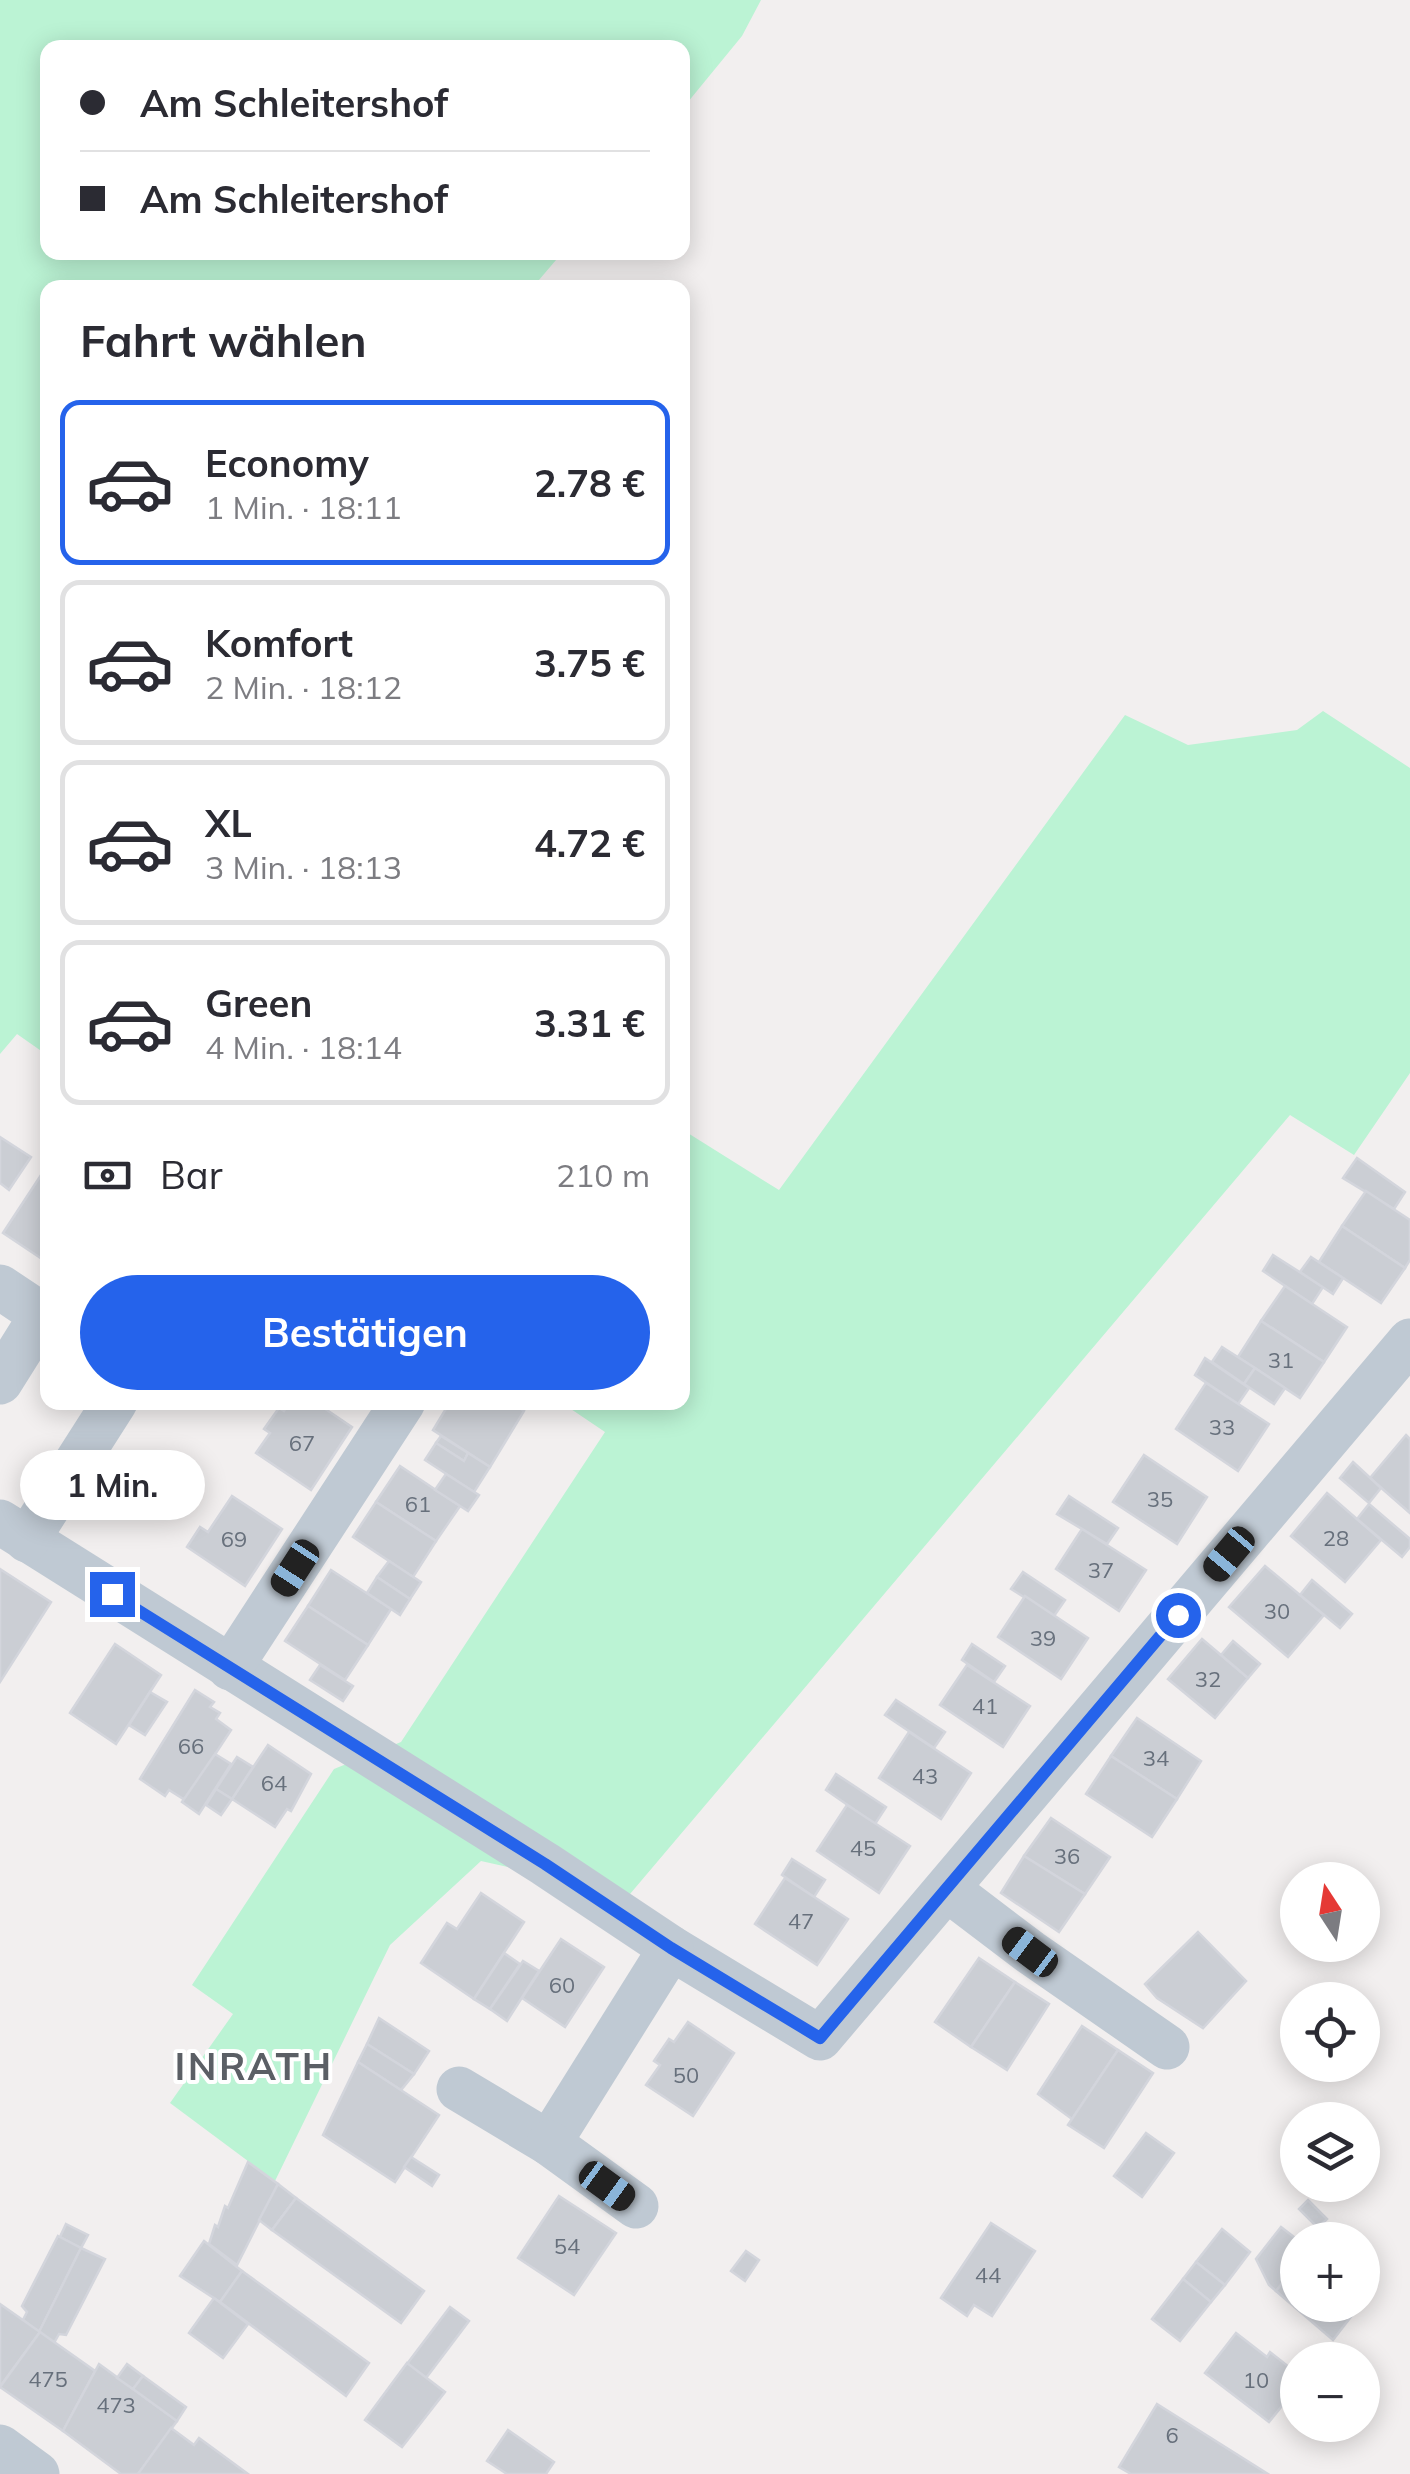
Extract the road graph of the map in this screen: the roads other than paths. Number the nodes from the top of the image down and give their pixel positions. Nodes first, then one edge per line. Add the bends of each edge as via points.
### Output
1 (0, 1287) edge
2 (40, 1314) edge
3 (40, 1323) edge
4 (1410, 1342) edge
5 (0, 1382) edge
6 (109, 1410) edge
7 (398, 1410) edge
8 (14, 1531) edge
9 (230, 1668) junction
10 (947, 1888) junction
11 (671, 1948) junction
12 (1167, 2047) dead end
13 (460, 2090) dead end
14 (548, 2143) junction
15 (636, 2206) dead end
16 (0, 2447) edge
17 (37, 2474) edge

1 - 2 street
3 - 5 street
4 - 10 street
6 - 8 street
7 - 9 street
8 - 9 street
9 - 11 street
10 - 11 street via 820,2038
10 - 12 street
11 - 14 street
13 - 14 street
14 - 15 street
16 - 17 street

